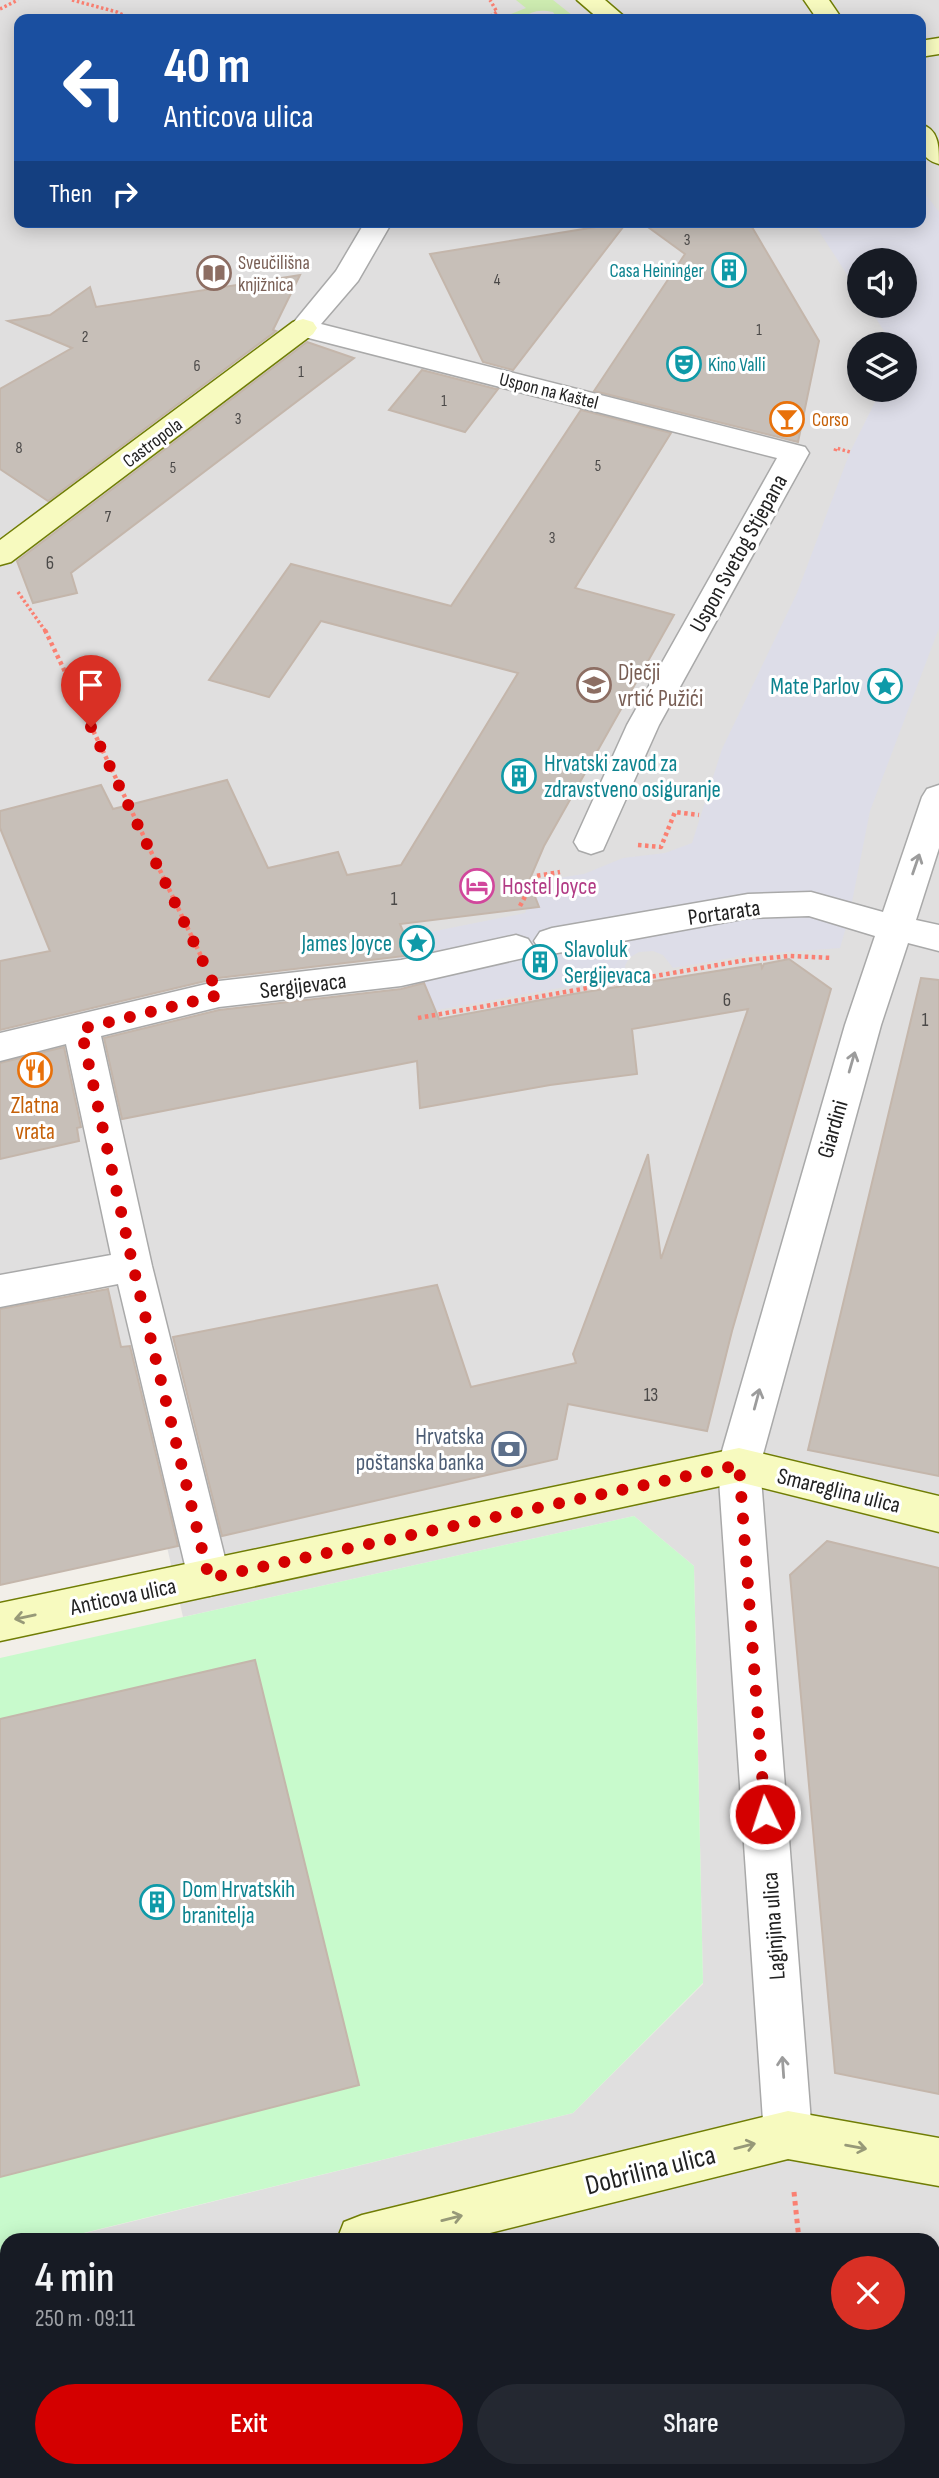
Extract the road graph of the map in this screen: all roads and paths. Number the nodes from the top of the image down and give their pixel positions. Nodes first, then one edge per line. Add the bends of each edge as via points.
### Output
1 (18, 0) edge
2 (72, 0) edge
3 (490, 0) edge
4 (589, 0) edge
5 (816, 0) edge
6 (0, 9) edge
7 (121, 14) edge
8 (494, 14) edge
9 (608, 14) edge
10 (827, 14) edge
11 (375, 228) edge
12 (303, 328) junction
13 (794, 453) joint
14 (0, 555) edge
15 (15, 588) dead end
16 (939, 797) edge
17 (699, 815) dead end
18 (591, 842) joint
19 (573, 870) dead end
20 (517, 911) dead end
21 (894, 929) junction
22 (939, 939) edge
23 (552, 941) dead end
24 (516, 948) dead end
25 (880, 970) junction
26 (219, 995) junction
27 (418, 1018) dead end
28 (81, 1029) junction
29 (0, 1046) edge
30 (133, 1266) junction
31 (0, 1291) edge
32 (739, 1465) junction
33 (939, 1514) edge
34 (209, 1578) junction
35 (0, 1622) edge
36 (788, 2135) junction
37 (939, 2162) edge
38 (390, 2233) edge

1 - 6 path
2 - 7 path
3 - 8 path via 497,12
4 - 9 main road
5 - 10 main road
11 - 12 street via 348,275
12 - 13 street, Uspon na Kaštel
12 - 14 main road, Castropola
13 - 18 street, Uspon Svetog Stjepana via 643,725
15 - 26 path via 45,630
21 -> 16 street, Giardini
17 - 18 path via 675,812 662,847
19 - 20 path via 537,876
21 - 22 street, Portarata
21 - 23 street, Portarata via 811,904 748,906
21 - 25 street, Giardini
24 - 26 street, Sergijevaca via 401,973
25 - 27 path via 838,959 790,956 746,960
32 -> 25 street, Giardini
26 - 28 street, Sergijevaca
28 - 29 street, Sergijevaca
28 - 30 street
30 - 31 street
30 - 34 street
32 - 33 main road, Smareglina ulica
32 - 34 main road, Anticova ulica
36 -> 32 street, Laginjina ulica
34 -> 35 main road, Anticova ulica
36 -> 37 main road, Dobrilina ulica
38 -> 36 main road, Dobrilina ulica

